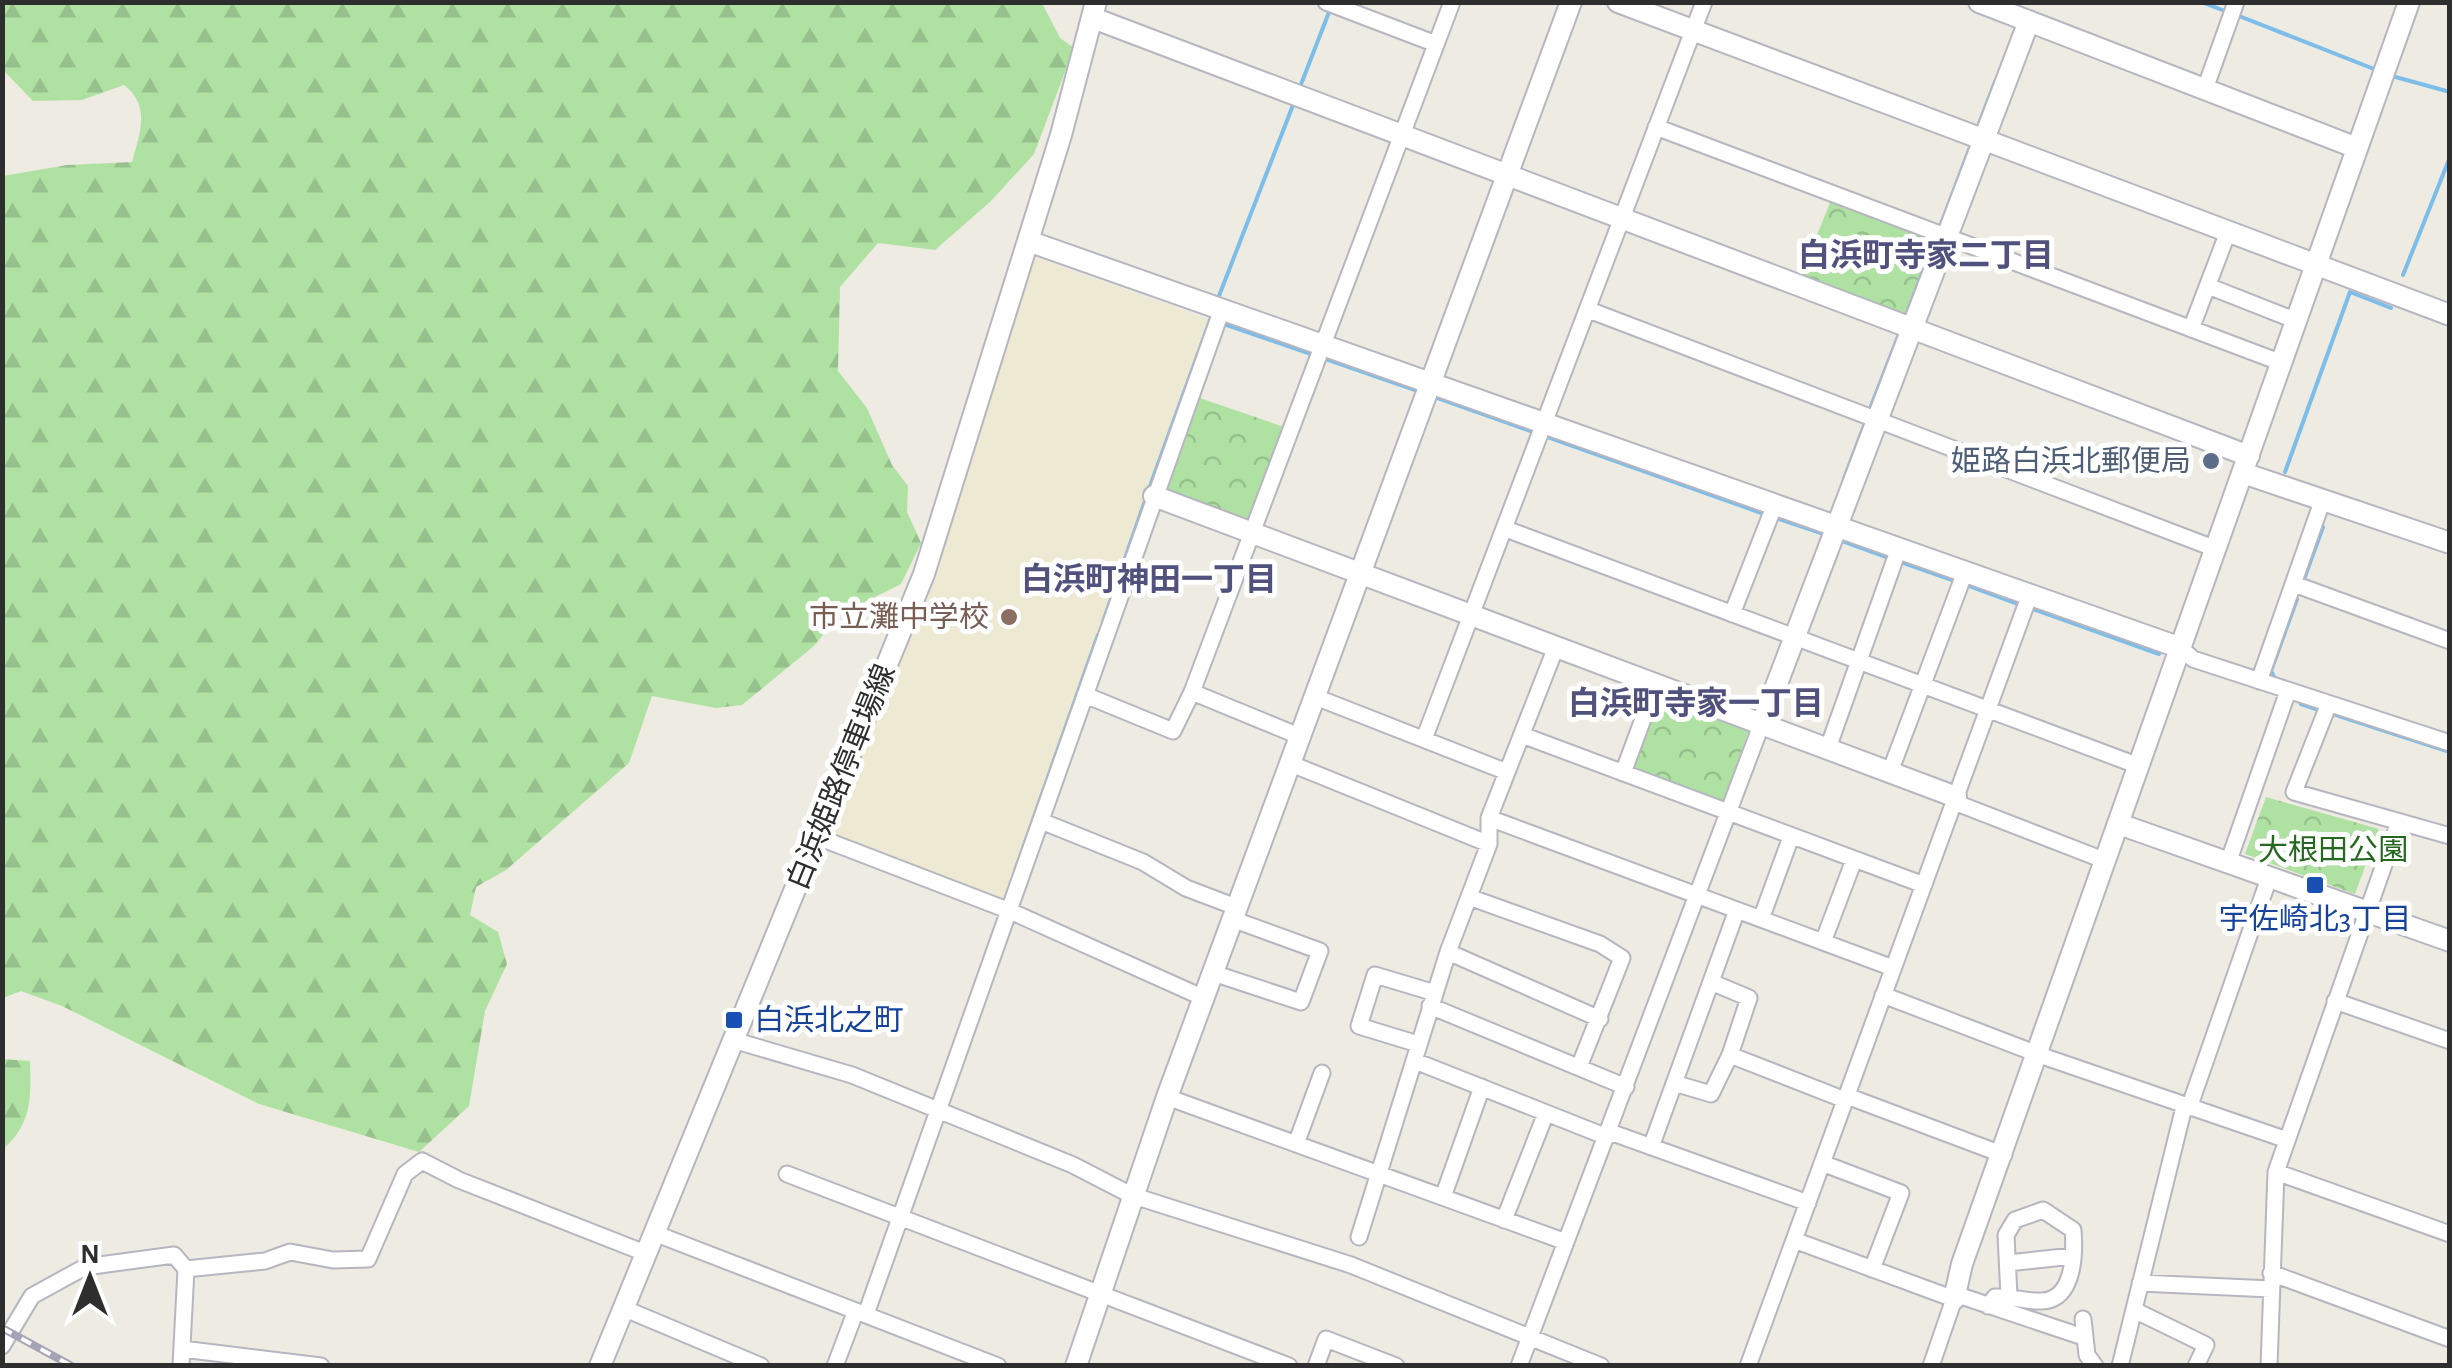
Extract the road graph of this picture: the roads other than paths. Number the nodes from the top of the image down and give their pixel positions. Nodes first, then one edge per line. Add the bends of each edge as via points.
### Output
1 (1326, 2) edge
2 (1452, 2) edge
3 (1571, 2) edge
4 (1618, 2) edge
5 (1704, 2) edge
6 (1979, 2) edge
7 (2236, 2) edge
8 (2408, 2) edge
9 (1094, 10) edge
10 (2033, 12) edge
11 (1694, 30) junction
12 (1436, 44) junction
13 (2205, 89) junction
14 (1656, 126) junction
15 (1400, 136) junction
16 (1983, 138) junction
17 (2357, 148) junction
18 (1509, 177) junction
19 (1621, 219) junction
20 (2228, 232) junction
21 (1946, 237) junction
22 (1028, 242) junction
23 (2316, 266) junction
24 (2208, 286) junction
25 (1589, 310) junction
26 (1216, 313) junction
27 (2450, 315) edge
28 (2297, 321) junction
29 (1911, 328) junction
30 (2191, 329) junction
31 (1320, 353) junction
32 (2282, 363) junction
33 (1430, 382) junction
34 (1869, 417) junction
35 (1546, 422) junction
36 (2246, 464) junction
37 (1154, 496) junction
38 (2324, 498) junction
39 (1771, 513) junction
40 (1506, 528) junction
41 (1252, 532) junction
42 (1834, 536) junction
43 (2450, 543) edge
44 (1899, 548) junction
45 (2216, 549) junction
46 (1965, 572) junction
47 (1358, 574) junction
48 (2294, 584) junction
49 (2026, 603) junction
50 (1732, 614) junction
51 (1474, 616) junction
52 (1796, 635) junction
53 (2450, 641) edge
54 (1556, 647) junction
55 (2181, 648) junction
56 (1860, 661) junction
57 (2259, 681) junction
58 (1656, 684) junction
59 (1923, 685) junction
60 (2288, 691) junction
61 (1192, 692) junction
62 (1085, 695) junction
63 (1313, 696) junction
64 (2328, 706) junction
65 (1988, 710) junction
66 (1762, 723) junction
67 (1522, 735) junction
68 (1299, 736) junction
69 (1424, 739) junction
70 (2450, 743) edge
71 (1828, 748) junction
72 (1288, 763) junction
73 (2139, 766) junction
74 (1507, 772) junction
75 (1890, 772) junction
76 (1623, 773) junction
77 (1955, 799) junction
78 (1728, 812) junction
79 (1489, 818) junction
80 (1041, 821) junction
81 (2399, 822) junction
82 (2119, 824) junction
83 (816, 836) junction
84 (2450, 836) edge
85 (1791, 837) junction
86 (1489, 844) junction
87 (1854, 860) junction
88 (2106, 861) junction
89 (2228, 863) junction
90 (2269, 878) junction
91 (1924, 885) junction
92 (1697, 894) junction
93 (1469, 896) junction
94 (1005, 909) junction
95 (1737, 910) junction
96 (2367, 912) junction
97 (1234, 913) junction
98 (1760, 919) junction
99 (2450, 941) edge
100 (1823, 942) junction
101 (1448, 952) junction
102 (1894, 968) junction
103 (1213, 973) junction
104 (1711, 982) junction
105 (1884, 995) junction
106 (1204, 998) junction
107 (1433, 999) junction
108 (2335, 1001) junction
109 (1600, 1019) junction
110 (733, 1040) junction
111 (2450, 1041) edge
112 (2038, 1051) junction
113 (1416, 1052) junction
114 (1730, 1056) junction
115 (1580, 1067) junction
116 (1322, 1073) dead end
117 (1674, 1084) junction
118 (1482, 1087) junction
119 (1626, 1087) junction
120 (1166, 1097) junction
121 (1846, 1098) junction
122 (2187, 1107) junction
123 (940, 1112) junction
124 (1546, 1112) junction
125 (1608, 1135) junction
126 (2287, 1140) junction
127 (1296, 1144) junction
128 (1651, 1147) junction
129 (2004, 1155) junction
130 (1822, 1163) junction
131 (2276, 1172) junction
132 (787, 1174) dead end
133 (1380, 1175) junction
134 (1132, 1195) junction
135 (1443, 1197) junction
136 (1808, 1203) junction
137 (902, 1217) junction
138 (1504, 1220) junction
139 (1975, 1229) junction
140 (654, 1233) junction
141 (2450, 1234) edge
142 (2006, 1235) junction
143 (1359, 1236) dead end
144 (1794, 1240) junction
145 (1566, 1242) junction
146 (644, 1254) junction
147 (2073, 1256) junction
148 (2008, 1263) junction
149 (1872, 1269) junction
150 (186, 1270) junction
151 (2271, 1281) junction
152 (2140, 1283) junction
153 (1103, 1295) junction
154 (1955, 1296) junction
155 (2009, 1296) junction
156 (1988, 1306) junction
157 (624, 1308) junction
158 (2134, 1310) junction
159 (860, 1313) junction
160 (2084, 1318) dead end
161 (1530, 1337) junction
162 (2083, 1337) junction
163 (2450, 1339) edge
164 (2, 1346) edge
165 (182, 1357) edge
166 (321, 1366) edge
167 (600, 1366) edge
168 (760, 1366) edge
169 (835, 1366) edge
170 (998, 1366) edge
171 (1076, 1366) edge
172 (1289, 1366) edge
173 (1316, 1366) edge
174 (1396, 1366) edge
175 (1519, 1366) edge
176 (1602, 1366) edge
177 (1748, 1366) edge
178 (1932, 1366) edge
179 (2095, 1366) edge
180 (2120, 1366) edge
181 (2196, 1366) edge
182 (2269, 1366) edge

1 - 12 street
2 - 12 street
3 - 18 street
4 - 11 street
5 - 11 street
6 - 10 street
7 - 13 street
8 - 17 street
9 - 15 street
9 - 22 street, 白浜姫路停車場線
10 - 13 street
10 - 16 street
11 - 14 street
11 - 16 street
12 - 15 street
13 - 17 street
14 - 19 street
14 - 21 street
15 - 18 street
15 - 31 street
16 - 20 street
16 - 21 street
17 - 23 street
18 - 19 street
18 - 33 street
19 - 25 street
19 - 29 street
20 - 23 street
20 - 24 street
21 - 29 street
21 - 30 street
22 - 26 street
22 - 83 street, 白浜姫路停車場線 via 924,574
23 - 27 street
23 - 28 street
24 - 28 street
24 - 30 street
25 - 34 street
25 - 35 street
26 - 31 street
26 - 37 street
28 - 32 street
29 - 34 street
29 - 36 street
30 - 32 street
31 - 33 street
31 - 41 street
32 - 36 street
33 - 35 street
33 - 47 street
34 - 42 street
34 - 45 street
35 - 39 street
35 - 40 street
36 - 38 street
36 - 45 street
37 - 41 street
37 - 62 street
38 - 43 street
38 - 48 street
39 - 42 street
39 - 50 street
40 - 50 street
40 - 51 street
41 - 47 street
41 - 61 street
42 - 44 street
42 - 52 street
44 - 46 street
44 - 56 street
45 - 55 street
46 - 49 street
46 - 59 street
47 - 51 street
47 - 63 street
48 - 53 street
48 - 57 street
49 - 55 street
49 - 65 street
50 - 52 street
51 - 54 street
51 - 69 street
52 - 56 street
52 - 66 street
54 - 58 street
54 - 67 street
55 - 57 street
55 - 73 street
56 - 59 street
56 - 71 street
57 - 60 street
58 - 66 street
58 - 76 street
59 - 65 street
59 - 75 street
60 - 64 street
60 - 89 street
61 - 62 street via 1173,731
61 - 68 street
62 - 80 street
63 - 68 street
63 - 69 street
64 - 70 street
64 - 81 street via 2294,792
65 - 73 street
65 - 77 street
66 - 71 street
66 - 78 street
67 - 74 street
67 - 76 street
68 - 72 street
69 - 74 street
71 - 75 street
72 - 86 street
72 - 97 street
73 - 82 street
74 - 79 street
75 - 77 street
76 - 78 street
77 - 88 street
77 - 91 street
78 - 85 street
78 - 92 street
79 - 86 street
79 - 92 street
80 - 94 street
80 - 97 street via 1143,862
81 - 84 street
81 - 96 street
82 - 88 street
82 - 89 street
83 - 94 street
83 - 110 street, 白浜姫路停車場線
85 - 87 street
85 - 98 street
86 - 93 street
87 - 91 street
87 - 100 street
88 - 112 street
89 - 90 street
90 - 96 street
90 - 122 street
91 - 102 street
92 - 95 street
92 - 119 street
93 - 101 street
93 - 109 street via 1616,951 1622,958
94 - 106 street
94 - 123 street
95 - 98 street
95 - 104 street
96 - 99 street
96 - 108 street
97 - 103 street
97 - 103 street via 1320,951 1301,1002
98 - 100 street
100 - 102 street
101 - 107 street
101 - 109 street
102 - 105 street
103 - 106 street
104 - 114 street via 1749,998
104 - 117 street
105 - 112 street
105 - 121 street
106 - 120 street
107 - 113 street
107 - 113 street via 1375,975 1359,1026
107 - 115 street
108 - 111 street
108 - 126 street
109 - 115 street
110 - 123 street via 852,1076
110 - 140 street, 白浜姫路停車場線
112 - 122 street
112 - 129 street
113 - 118 street
113 - 133 street
114 - 117 street via 1712,1094
114 - 121 street
115 - 119 street
116 - 127 street
117 - 128 street
118 - 124 street
118 - 135 street
119 - 125 street
120 - 127 street
120 - 134 street
121 - 129 street
121 - 130 street
122 - 126 street
122 - 152 street
123 - 134 street
123 - 137 street
124 - 125 street
124 - 138 street
125 - 128 street
125 - 145 street
126 - 131 street
127 - 133 street
128 - 136 street
129 - 139 street
130 - 136 street
130 - 149 street via 1901,1193
131 - 141 street
131 - 151 street
132 - 137 street
133 - 135 street
133 - 143 street
134 - 153 street
134 - 161 street via 1352,1266
135 - 138 street
136 - 144 street
137 - 153 street
137 - 159 street
138 - 145 street
139 - 142 street
139 - 154 street
140 - 146 street, 白浜姫路停車場線
140 - 159 street
142 - 147 street via 2015,1220 2043,1210 2072,1230
142 - 148 street
144 - 149 street
144 - 177 street
145 - 161 street
146 - 150 street via 422,1161 405,1174 368,1259 290,1252
146 - 157 street, 白浜姫路停車場線
147 - 148 street
147 - 155 street via 2060,1295 2036,1302
148 - 155 street
149 - 154 street
150 - 164 street via 174,1256 85,1267 32,1296
150 - 165 street
151 - 152 street
151 - 163 street
151 - 182 street
152 - 158 street
153 - 171 street
153 - 172 street
154 - 156 street
154 - 178 street
155 - 156 street via 1994,1297
156 - 162 street
157 - 167 street, 白浜姫路停車場線
157 - 168 street
158 - 180 street
158 - 181 street via 2206,1346
159 - 169 street
159 - 170 street
160 - 162 street
161 - 175 street
161 - 176 street
162 - 179 street
165 - 166 street
173 - 174 street via 1326,1339

